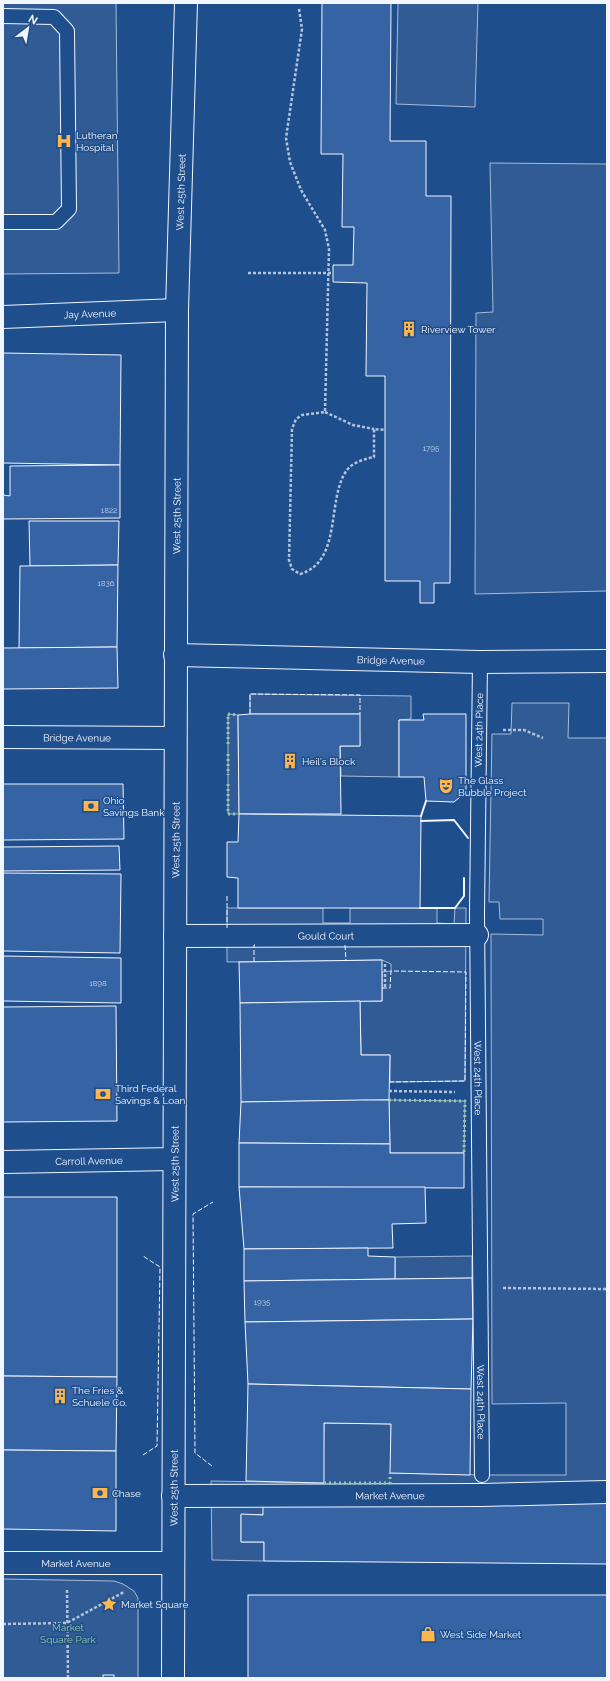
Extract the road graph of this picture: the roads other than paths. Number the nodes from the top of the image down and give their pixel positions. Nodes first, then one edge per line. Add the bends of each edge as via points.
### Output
1 (186, 3) edge
2 (3, 16) edge
3 (3, 222) edge
4 (177, 310) junction
5 (3, 317) edge
6 (176, 655) junction
7 (607, 661) edge
8 (480, 662) junction
9 (3, 737) edge
10 (175, 738) junction
11 (477, 935) junction
12 (175, 936) junction
13 (174, 1159) junction
14 (3, 1162) edge
15 (482, 1485) junction
16 (607, 1492) edge
17 (173, 1496) junction
18 (3, 1562) edge
19 (173, 1563) junction
20 (173, 1678) edge

1 - 4 street, West 25th Street
2 - 3 lane via 54,17 67,31 69,210 56,222
4 - 5 street, Jay Avenue
4 - 6 street, West 25th Street
6 - 8 street, Bridge Avenue
6 - 10 street, West 25th Street
7 - 8 street, Bridge Avenue
8 - 11 lane, West 24th Place
9 - 10 street, Bridge Avenue
10 - 12 street, West 25th Street
11 - 12 street, Gould Court
11 - 15 lane, West 24th Place
12 - 13 street, West 25th Street
13 - 14 street, Carroll Avenue
13 - 17 street, West 25th Street
15 - 16 street, Market Avenue
15 - 17 street, Market Avenue
17 - 19 street, West 25th Street
18 - 19 street, Market Avenue
19 - 20 street, West 25th Street

